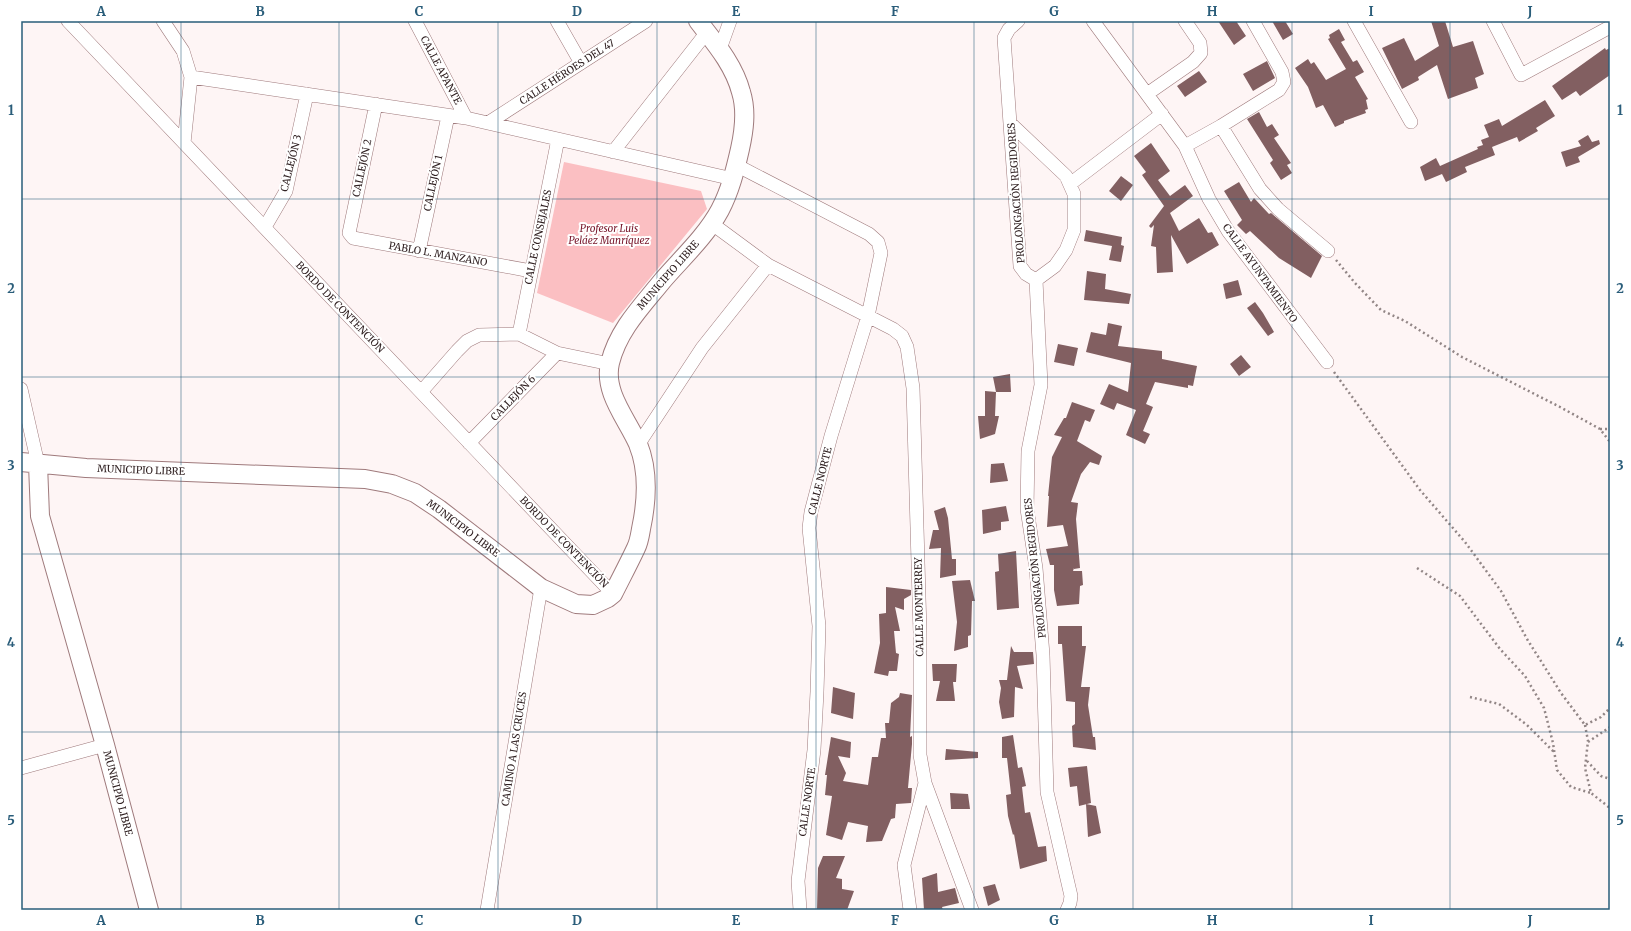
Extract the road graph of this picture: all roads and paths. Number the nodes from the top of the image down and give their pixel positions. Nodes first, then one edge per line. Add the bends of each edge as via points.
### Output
1 (68, 21) edge
2 (163, 21) edge
3 (415, 21) edge
4 (558, 21) edge
5 (646, 21) edge
6 (730, 21) edge
7 (1018, 21) edge
8 (1093, 21) edge
9 (1185, 21) edge
10 (1254, 21) edge
11 (1354, 21) edge
12 (1493, 21) edge
13 (702, 27) edge
14 (1610, 27) edge
15 (720, 50) junction
16 (581, 63) junction
17 (191, 77) junction
18 (307, 94) junction
19 (1148, 94) junction
20 (376, 104) junction
21 (1162, 114) junction
22 (448, 116) junction
23 (466, 118) junction
24 (1410, 122) dead end
25 (488, 123) junction
26 (1011, 124) junction
27 (1222, 126) junction
28 (558, 139) junction
29 (184, 143) junction
30 (1185, 146) junction
31 (613, 152) junction
32 (734, 172) junction
33 (1070, 184) junction
34 (711, 223) junction
35 (264, 227) junction
36 (349, 233) joint
37 (419, 251) junction
38 (1328, 251) joint
39 (768, 265) junction
40 (531, 271) junction
41 (1036, 280) junction
42 (868, 316) junction
43 (519, 334) junction
44 (557, 353) junction
45 (1327, 362) joint
46 (610, 364) junction
47 (21, 389) edge
48 (421, 392) junction
49 (1600, 429) junction
50 (1610, 429) edge
51 (1610, 442) edge
52 (469, 443) junction
53 (638, 445) junction
54 (30, 463) edge
55 (1417, 568) dead end
56 (541, 588) junction
57 (613, 594) junction
58 (1470, 697) dead end
59 (1610, 708) edge
60 (1585, 725) junction
61 (1610, 727) edge
62 (1588, 741) junction
63 (105, 745) junction
64 (1554, 752) junction
65 (21, 768) edge
66 (1610, 779) edge
67 (925, 783) junction
68 (1592, 793) junction
69 (1610, 808) edge
70 (149, 910) edge
71 (487, 910) edge
72 (800, 910) edge
73 (910, 910) edge
74 (972, 910) edge
75 (1067, 910) edge

1 - 29 street, BORDO DE CONTENCIÓN
2 - 17 street via 183,51
3 - 23 street, CALLE APANTE
4 - 16 street
5 - 16 street, CALLE HÉROES DEL 47
6 - 15 street
7 - 26 street, PROLONGACIÓN REGIDORES via 1004,38
8 - 19 street, CALLE AYUNTAMIENTO
9 - 19 street via 1200,43 1201,53 1193,62
10 - 27 street via 1282,72 1284,82 1279,90
11 - 24 street
12 - 14 street via 1521,75
13 - 15 street, MUNICIPIO LIBRE
13 - 31 street
15 - 32 street, MUNICIPIO LIBRE via 741,92 745,115 742,142
16 - 25 street, CALLE HÉROES DEL 47
17 - 18 street
17 - 29 street
18 - 20 street
18 - 35 street, CALLEJÓN 3 via 286,191
19 - 21 street, CALLE AYUNTAMIENTO
20 - 22 street
20 - 36 street, CALLEJÓN 2
21 - 30 street, CALLE AYUNTAMIENTO
21 - 33 street
22 - 23 street
22 - 37 street, CALLEJÓN 1
23 - 25 street
25 - 28 street
26 - 33 street via 1066,176
26 - 41 street, PROLONGACIÓN REGIDORES via 1020,266 1026,274
27 - 30 street
27 - 38 street via 1260,189 1278,209
28 - 31 street
28 - 40 street, CALLE CONSEJALES
29 - 35 street, BORDO DE CONTENCIÓN
30 - 45 street, CALLE AYUNTAMIENTO via 1209,199 1228,231
31 - 32 street
32 - 34 street, MUNICIPIO LIBRE via 719,212
32 - 42 street, CALLE NORTE via 868,234 878,242 880,253
33 - 41 street via 1074,194 1074,230 1066,250 1055,266
34 - 39 street, CALLE MONTERREY
34 - 46 street, MUNICIPIO LIBRE via 631,319 619,338
35 - 48 street, BORDO DE CONTENCIÓN
36 - 37 street, PABLO L. MANZANO via 359,240
37 - 40 street, PABLO L. MANZANO
38 - 49 path via 1381,310 1405,321 1462,357
39 - 42 street, CALLE MONTERREY
39 - 53 street via 702,348
40 - 43 street, CALLE CONSEJALES
41 - 75 street, PROLONGACIÓN REGIDORES via 1041,385 1028,451 1027,509 1036,568 1043,655 1047,792 1071,896
42 - 67 street, CALLE MONTERREY via 893,328 902,336 907,347 913,388 920,632 920,755
42 - 72 street, CALLE NORTE via 831,436 809,528 819,626 818,685 814,750 798,881
43 - 44 street
43 - 48 street via 479,335 467,341
44 - 46 street
44 - 52 street, CALLEJÓN 6
45 - 60 path via 1420,490 1465,542 1501,590 1527,639 1561,693
46 - 53 street, MUNICIPIO LIBRE via 610,380 615,400
47 - 54 street
48 - 52 street, BORDO DE CONTENCIÓN
49 - 50 path
49 - 51 path
52 - 57 street, BORDO DE CONTENCIÓN
53 - 57 street, MUNICIPIO LIBRE via 646,473 647,494 643,520 637,546
54 - 56 street, MUNICIPIO LIBRE via 86,468 364,479 392,484 415,493 439,509
54 - 63 street, MUNICIPIO LIBRE via 40,516
55 - 64 path via 1460,596 1500,649 1525,676 1544,708
56 - 57 street, MUNICIPIO LIBRE via 576,604 593,605
56 - 71 street, CAMINO A LAS CRUCES
58 - 64 path via 1499,704 1527,725
59 - 60 path via 1601,717
60 - 62 path
61 - 62 path
62 - 66 path via 1587,763 1601,776
62 - 68 path via 1586,768
63 - 65 street
63 - 70 street, MUNICIPIO LIBRE
64 - 68 path via 1557,770 1571,787
67 - 73 street via 904,865
67 - 74 street, CALLE MONTERREY
68 - 69 path

